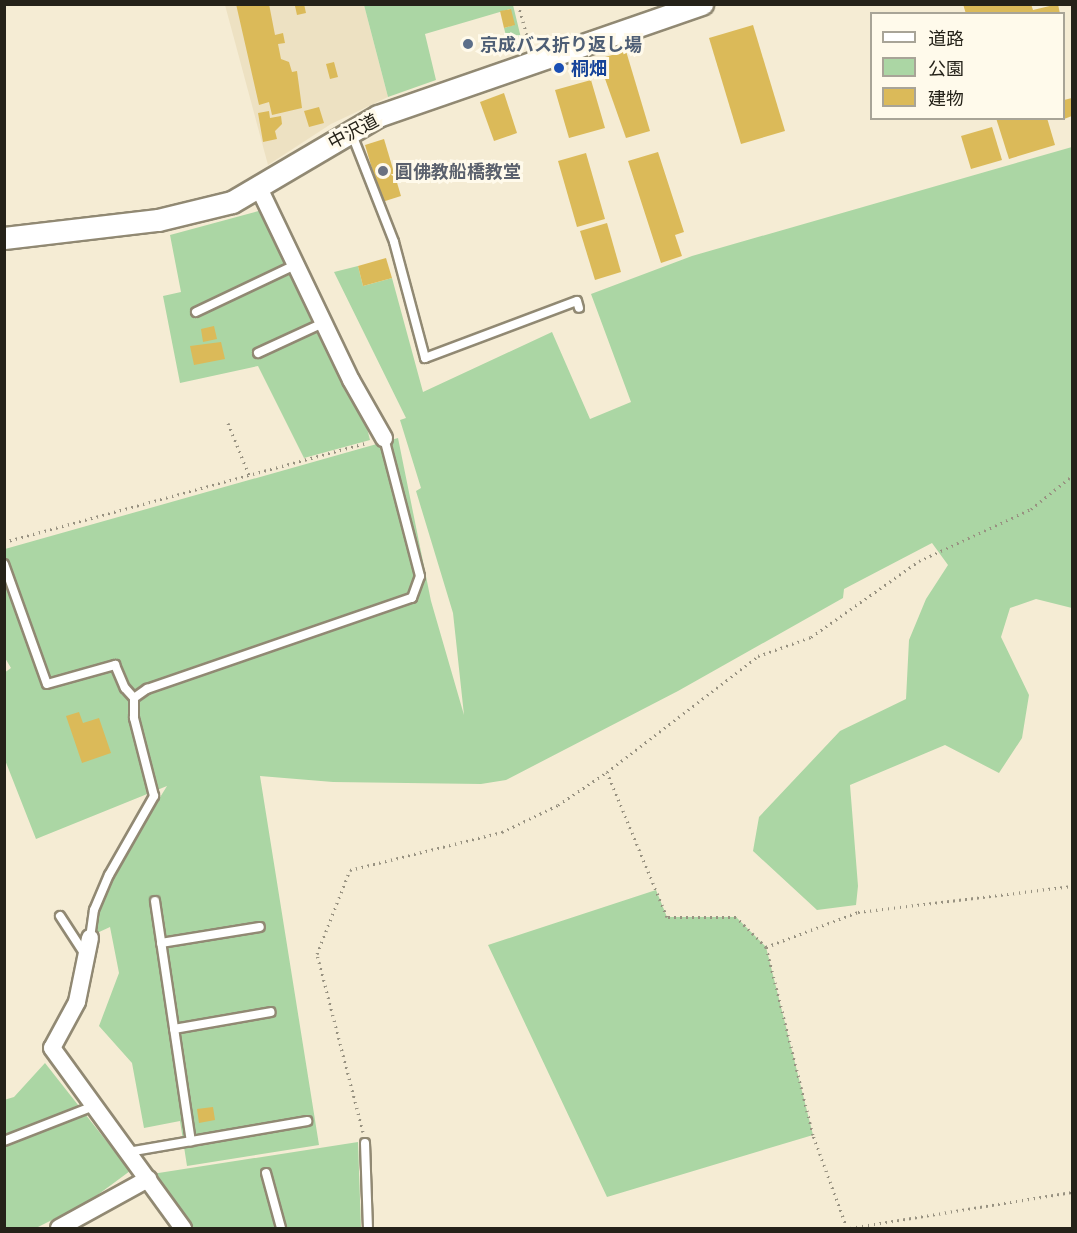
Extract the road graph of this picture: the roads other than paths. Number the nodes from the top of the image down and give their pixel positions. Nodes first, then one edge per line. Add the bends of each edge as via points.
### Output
1 (702, 4) edge
2 (351, 129) junction
3 (259, 188) junction
4 (4, 238) edge
5 (296, 265) junction
6 (579, 308) dead end
7 (196, 312) dead end
8 (323, 323) junction
9 (258, 353) dead end
10 (384, 438) joint
11 (4, 564) edge
12 (134, 698) junction
13 (155, 901) dead end
14 (60, 916) dead end
15 (260, 927) dead end
16 (90, 938) joint
17 (161, 943) junction
18 (88, 959) junction
19 (272, 1012) dead end
20 (174, 1029) junction
21 (94, 1106) junction
22 (307, 1121) dead end
23 (4, 1141) edge
24 (191, 1141) junction
25 (365, 1143) road end
26 (128, 1152) junction
27 (266, 1173) dead end
28 (148, 1179) junction
29 (59, 1228) edge
30 (183, 1228) edge
31 (280, 1228) edge
32 (368, 1228) edge

1 - 2 street, 中沢道 via 378,116
2 - 3 street, 中沢道
2 - 6 lane via 394,242 424,358 577,301
3 - 4 street, 中沢道 via 232,202 158,220
3 - 5 street
5 - 7 lane
5 - 8 street
8 - 9 lane
8 - 10 street
10 - 12 lane via 420,576 412,598 147,689
11 - 12 lane via 47,684 115,665
12 - 16 lane via 134,718 154,796 109,875 94,910
13 - 17 lane
14 - 18 lane
15 - 17 lane
16 - 18 street
17 - 20 lane
18 - 21 street via 77,1002 52,1048
19 - 20 lane
20 - 24 lane
21 - 23 lane
21 - 26 street
22 - 24 lane
24 - 26 lane
25 - 32 lane
26 - 28 street
27 - 31 lane
28 - 29 street
28 - 30 street

